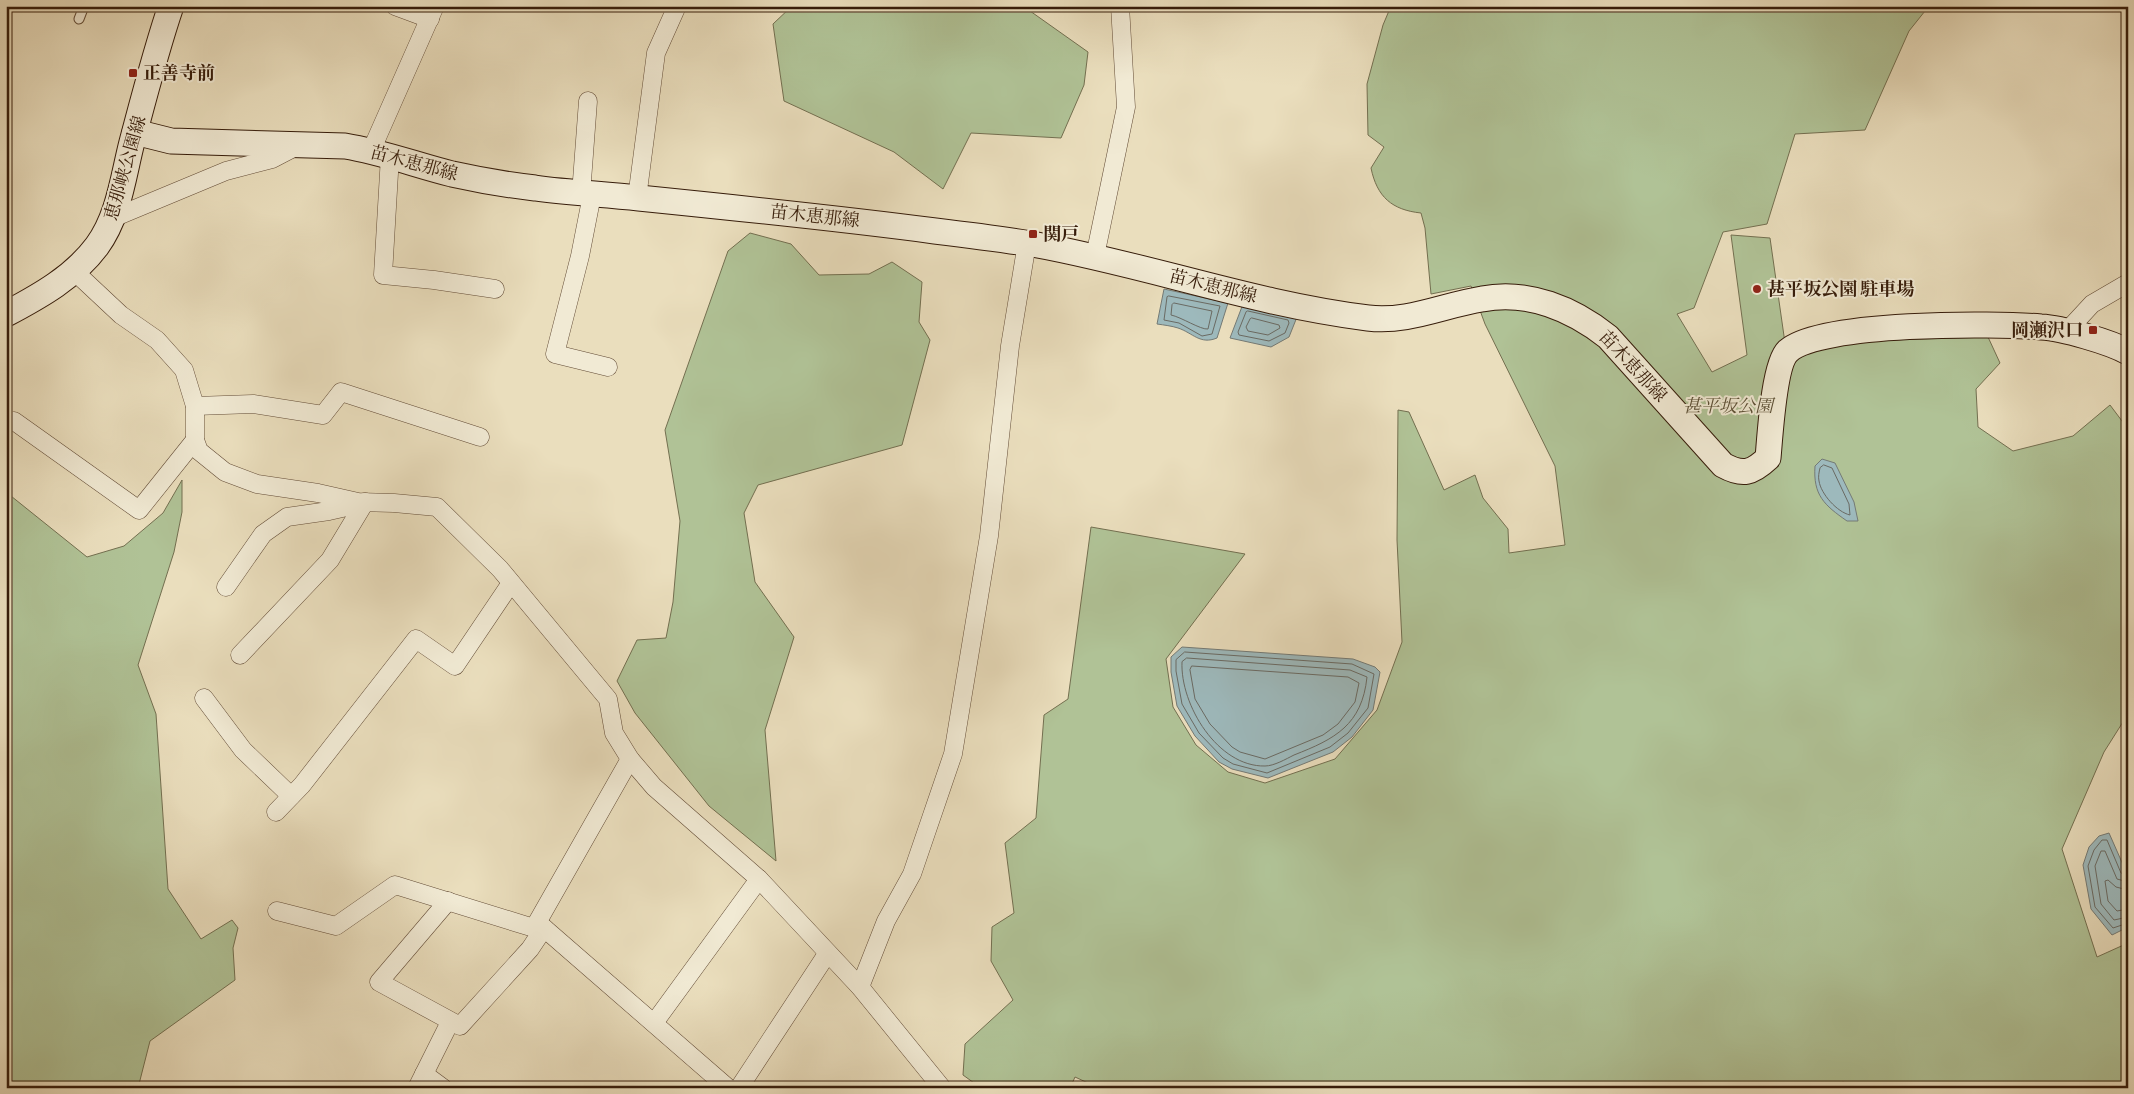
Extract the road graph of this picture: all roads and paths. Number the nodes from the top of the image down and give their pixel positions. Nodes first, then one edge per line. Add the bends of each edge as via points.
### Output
1 (84, 6) edge
2 (171, 6) edge
3 (395, 6) edge
4 (677, 6) edge
5 (1120, 6) edge
6 (432, 12) edge
7 (80, 19) dead end
8 (588, 101) dead end
9 (135, 132) junction
10 (298, 146) junction
11 (381, 153) junction
12 (587, 194) junction
13 (637, 198) junction
14 (113, 218) junction
15 (1027, 243) junction
16 (1095, 256) junction
17 (74, 271) junction
18 (2128, 283) edge
19 (495, 289) dead end
20 (6, 314) edge
21 (2067, 331) junction
22 (2128, 352) edge
23 (608, 367) dead end
24 (195, 406) junction
25 (14, 421) dead end
26 (480, 437) dead end
27 (195, 440) junction
28 (365, 502) junction
29 (511, 583) junction
30 (226, 587) dead end
31 (240, 656) dead end
32 (204, 698) dead end
33 (630, 759) junction
34 (291, 796) junction
35 (276, 812) dead end
36 (759, 879) junction
37 (448, 901) junction
38 (277, 911) dead end
39 (539, 928) junction
40 (827, 954) junction
41 (860, 987) junction
42 (450, 1022) junction
43 (654, 1022) junction
44 (420, 1081) edge
45 (443, 1088) edge
46 (728, 1088) edge
47 (739, 1088) edge
48 (942, 1088) edge

1 - 7 lane
2 - 9 main road, 恵那峡公園線
3 - 6 street
4 - 13 street via 656,53
5 - 16 street via 1126,107
6 - 11 street
8 - 12 street
9 - 10 main road, 苗木恵那線 via 171,141
9 - 14 main road, 恵那峡公園線
10 - 11 main road, 苗木恵那線 via 345,146
10 - 14 street via 272,159 226,171
11 - 12 main road, 苗木恵那線 via 453,174
11 - 19 street via 383,275
12 - 13 main road, 苗木恵那線
12 - 23 street via 580,256 555,354
13 - 15 main road, 苗木恵那線 via 822,216
14 - 17 main road, 恵那峡公園線 via 97,246
15 - 16 main road, 苗木恵那線
15 - 41 street via 1010,346 989,536 953,754 912,874 886,920
16 - 21 main road, 苗木恵那線 via 1321,312 1384,320 1432,312 1483,298 1510,297 1552,304 1586,320 1608,337 1723,465 1734,471 1748,472 1768,458 1779,367 1787,351 1802,343 1834,333 1908,327 2042,326
17 - 20 main road, 恵那峡公園線 via 51,289
17 - 24 street via 121,315 157,340 184,370
18 - 21 street via 2092,304
21 - 22 main road, 苗木恵那線
24 - 26 street via 253,404 323,415 341,392
24 - 27 street
25 - 27 street via 139,510
27 - 28 street via 199,452 225,472 257,484
28 - 29 street via 437,507
28 - 30 street via 287,517 263,534
28 - 31 street via 330,560
29 - 33 street via 608,699 614,733
29 - 34 street via 456,666 416,639
32 - 34 street via 244,750
33 - 36 street via 654,787
33 - 39 street
34 - 35 street
36 - 40 street
36 - 43 street
37 - 38 street via 395,885 336,926
37 - 39 street
37 - 42 street via 379,982
39 - 42 street via 530,950 460,1026
39 - 43 street
40 - 41 street
40 - 47 street
41 - 48 street
42 - 44 street
43 - 46 street
44 - 45 street

